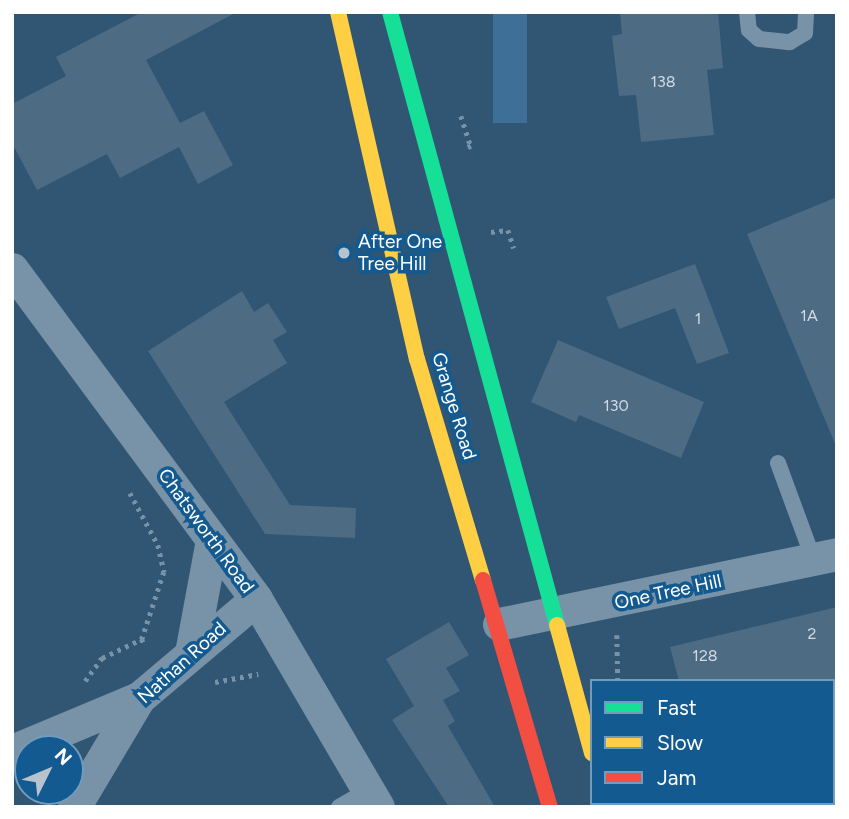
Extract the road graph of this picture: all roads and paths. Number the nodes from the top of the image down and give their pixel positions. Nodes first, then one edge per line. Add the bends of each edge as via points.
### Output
1 (338, 12) edge
2 (390, 12) edge
3 (747, 12) edge
4 (806, 12) edge
5 (12, 269) edge
6 (778, 463) dead end
7 (128, 489) dead end
8 (212, 540) junction
9 (825, 558) edge
10 (256, 599) junction
11 (558, 614) junction
12 (499, 624) junction
13 (618, 628) dead end
14 (191, 653) junction
15 (265, 673) dead end
16 (149, 676) junction
17 (618, 679) edge
18 (590, 745) edge
19 (12, 751) edge
20 (373, 798) edge
21 (74, 807) edge
22 (339, 807) edge
23 (550, 807) edge

1 - 12 main road, Grange Road via 417,359
2 - 11 main road
3 - 4 lane via 749,30 760,39 790,42 805,33
5 - 8 street, Chatsworth Road
6 - 9 lane
7 - 16 path via 158,545 164,572 142,639
8 - 10 street, Chatsworth Road
8 - 14 street
9 - 11 street, One Tree Hill
10 - 14 street, Nathan Road
10 - 20 street, Chatsworth Road
11 - 12 street, One Tree Hill
11 - 18 main road
12 - 23 main road, Grange Road
13 - 17 path
14 - 16 street, Nathan Road
15 - 16 path via 178,688
16 - 19 street
16 - 21 street, Nathan Road
20 - 22 lane

